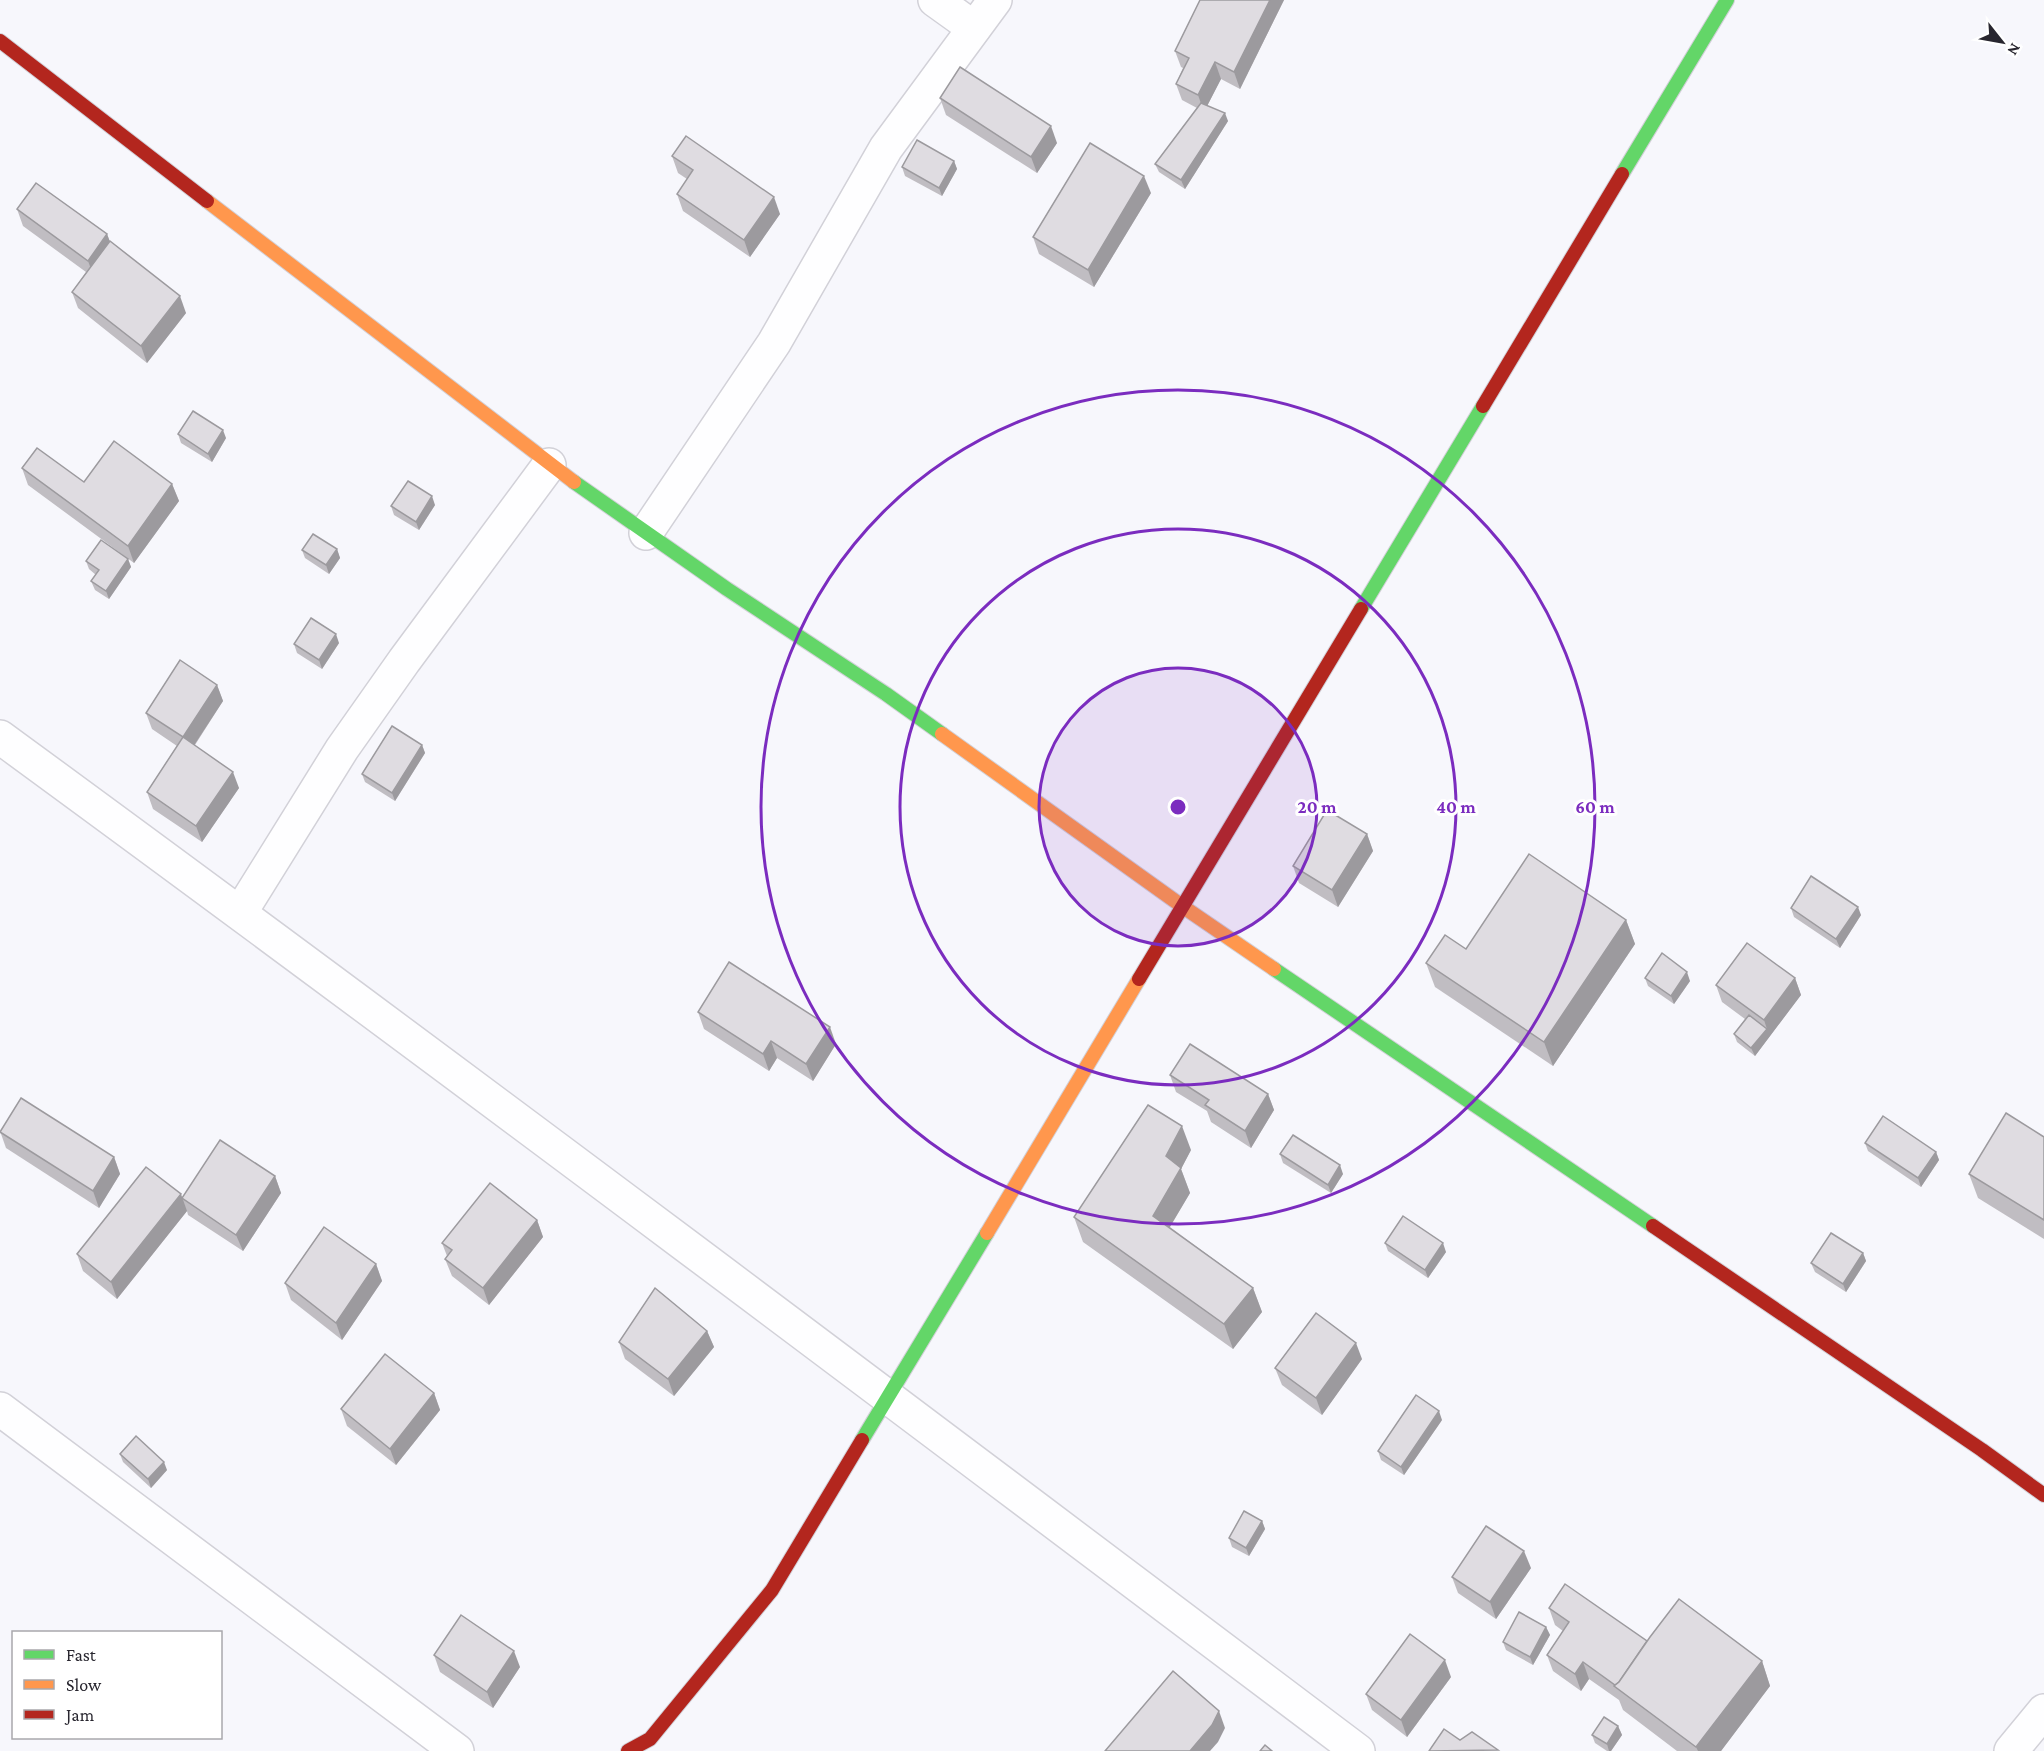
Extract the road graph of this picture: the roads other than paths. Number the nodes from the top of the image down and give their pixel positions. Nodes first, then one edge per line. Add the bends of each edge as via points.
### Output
1 (935, 0) edge
2 (995, 0) edge
3 (1727, 0) edge
4 (974, 28) junction
5 (0, 41) edge
6 (549, 465) junction
7 (646, 533) junction
8 (0, 736) edge
9 (1182, 906) junction
10 (240, 912) junction
11 (888, 1396) junction
12 (0, 1409) edge
13 (2044, 1495) edge
14 (2044, 1711) edge
15 (457, 1751) edge
16 (628, 1751) edge
17 (1358, 1751) edge
18 (2011, 1751) edge

1 - 4 street
2 - 4 street
3 - 9 street
4 - 7 street via 886,148 774,343
5 - 6 street
6 - 7 street
6 - 10 street via 342,749
7 - 9 street via 886,694
8 - 10 street
9 - 11 street
9 - 13 street
10 - 11 street
11 - 16 street via 772,1590 650,1739
11 - 17 street
12 - 15 street
14 - 18 street

